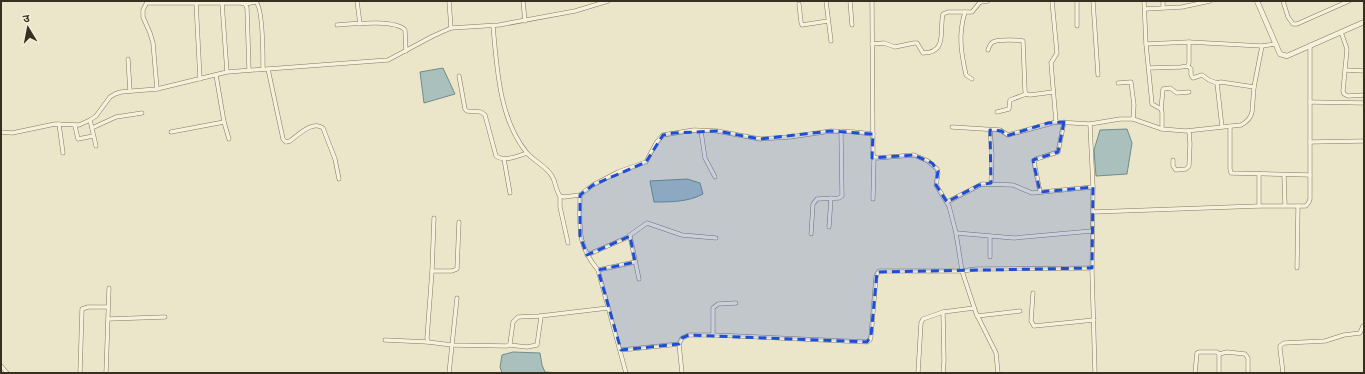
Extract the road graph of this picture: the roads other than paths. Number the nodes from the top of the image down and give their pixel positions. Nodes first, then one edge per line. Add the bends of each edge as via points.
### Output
1 (357, 1) edge
2 (449, 1) edge
3 (523, 1) edge
4 (608, 1) edge
5 (826, 1) edge
6 (850, 1) edge
7 (872, 1) edge
8 (981, 1) edge
9 (988, 1) edge
10 (1052, 1) edge
11 (1077, 1) edge
12 (1093, 1) edge
13 (1144, 1) edge
14 (1163, 1) edge
15 (1192, 1) edge
16 (1210, 1) edge
17 (1257, 1) edge
18 (1283, 1) edge
19 (1348, 1) edge
20 (147, 2) edge
21 (196, 2) edge
22 (251, 2) edge
23 (222, 3) junction
24 (245, 4) junction
25 (799, 4) dead end
26 (1193, 6) junction
27 (1163, 8) junction
28 (1145, 9) junction
29 (965, 12) junction
30 (525, 21) junction
31 (828, 22) junction
32 (1364, 22) edge
33 (360, 24) junction
34 (852, 25) dead end
35 (337, 26) dead end
36 (493, 26) junction
37 (1077, 26) dead end
38 (451, 28) junction
39 (1341, 32) junction
40 (831, 41) dead end
41 (1189, 42) junction
42 (872, 44) junction
43 (1146, 44) junction
44 (1276, 44) junction
45 (1310, 45) junction
46 (1262, 46) junction
47 (988, 50) dead end
48 (406, 51) junction
49 (128, 59) dead end
50 (1188, 66) junction
51 (1149, 68) junction
52 (263, 69) junction
53 (268, 69) junction
54 (249, 70) junction
55 (1345, 70) junction
56 (1364, 71) edge
57 (227, 72) junction
58 (216, 75) junction
59 (1098, 75) dead end
60 (459, 76) dead end
61 (972, 78) dead end
62 (200, 79) junction
63 (1118, 83) dead end
64 (1218, 83) junction
65 (1254, 87) junction
66 (157, 89) junction
67 (130, 91) junction
68 (1053, 92) junction
69 (1189, 92) dead end
70 (1026, 94) junction
71 (1364, 95) edge
72 (1310, 102) junction
73 (1364, 102) edge
74 (1161, 109) junction
75 (997, 112) dead end
76 (142, 113) dead end
77 (1133, 119) junction
78 (90, 120) junction
79 (224, 122) junction
80 (1056, 122) junction
81 (1064, 122) junction
82 (59, 124) junction
83 (1090, 124) junction
84 (75, 126) junction
85 (952, 126) dead end
86 (1230, 126) junction
87 (1222, 127) junction
88 (92, 128) junction
89 (1162, 129) junction
90 (701, 130) junction
91 (990, 130) junction
92 (841, 131) junction
93 (1189, 131) junction
94 (1, 132) edge
95 (171, 132) dead end
96 (873, 134) junction
97 (94, 136) junction
98 (229, 139) dead end
99 (1364, 141) edge
100 (1310, 142) junction
101 (96, 146) dead end
102 (63, 153) dead end
103 (527, 153) junction
104 (874, 157) junction
105 (504, 159) junction
106 (1173, 160) dead end
107 (1259, 174) junction
108 (1284, 175) junction
109 (1310, 175) junction
110 (715, 177) dead end
111 (339, 179) dead end
112 (991, 183) junction
113 (1093, 187) junction
114 (1040, 192) junction
115 (510, 193) dead end
116 (580, 195) junction
117 (560, 196) junction
118 (830, 198) junction
119 (873, 199) dead end
120 (947, 202) junction
121 (1285, 205) junction
122 (1259, 206) junction
123 (1298, 206) junction
124 (1093, 212) junction
125 (434, 218) dead end
126 (459, 222) dead end
127 (829, 227) dead end
128 (1092, 230) junction
129 (956, 233) junction
130 (811, 234) dead end
131 (630, 236) junction
132 (990, 236) junction
133 (716, 238) dead end
134 (568, 243) dead end
135 (587, 255) junction
136 (990, 256) dead end
137 (635, 262) junction
138 (1092, 268) junction
139 (1297, 268) dead end
140 (432, 270) junction
141 (598, 270) junction
142 (962, 271) junction
143 (639, 279) dead end
144 (109, 288) dead end
145 (1033, 293) dead end
146 (457, 298) dead end
147 (736, 303) dead end
148 (108, 307) junction
149 (608, 308) junction
150 (974, 308) junction
151 (1020, 311) dead end
152 (943, 312) junction
153 (540, 316) junction
154 (977, 316) junction
155 (165, 317) dead end
156 (108, 318) junction
157 (1094, 320) junction
158 (1363, 326) dead end
159 (714, 335) junction
160 (385, 340) dead end
161 (428, 342) junction
162 (680, 344) junction
163 (452, 345) junction
164 (509, 346) junction
165 (621, 350) junction
166 (1219, 354) junction
167 (1, 366) edge
168 (6, 373) edge
169 (80, 373) edge
170 (106, 373) edge
171 (449, 373) edge
172 (626, 373) edge
173 (682, 373) edge
174 (918, 373) edge
175 (943, 373) edge
176 (998, 373) edge
177 (1095, 373) edge
178 (1195, 373) edge
179 (1219, 373) edge
180 (1248, 373) edge
181 (1283, 373) edge

1 - 33 street
2 - 38 street
3 - 30 street
4 - 30 street
5 - 31 street
6 - 34 street
7 - 42 street
8 - 9 street
8 - 29 street via 972,12
10 - 68 street via 1057,53 1051,63
11 - 37 street
12 - 59 street
13 - 28 street
14 - 27 street
15 - 26 street
16 - 26 street
17 - 44 street
18 - 19 street via 1291,21 1297,24
20 - 21 street
20 - 66 street via 143,17 153,43
21 - 23 street
21 - 62 street
22 - 24 street
22 - 52 street via 259,5
23 - 24 street
23 - 57 street
24 - 54 street
25 - 31 street via 802,25
26 - 27 street
27 - 28 street
28 - 43 street
29 - 42 street via 943,14 940,44 935,51 923,53 917,43 895,47 884,43
29 - 61 street via 961,28 962,58 966,75
30 - 36 street
31 - 40 street
32 - 39 street
33 - 35 street
33 - 48 street via 393,25 403,28
36 - 38 street
36 - 103 street via 500,85 506,110
38 - 48 street
39 - 45 street
39 - 55 street via 1347,49
41 - 43 street
41 - 46 street
41 - 50 street
42 - 96 street
43 - 51 street
44 - 45 street via 1283,56
44 - 46 street
45 - 72 street
46 - 65 street
47 - 70 street via 995,41 1023,42
48 - 53 street via 388,60
49 - 67 street
50 - 51 street
50 - 64 street via 1193,78 1202,75
51 - 74 street via 1152,104
52 - 53 street
52 - 54 street
53 - 111 street via 283,139 286,142 290,141 312,126 324,128
54 - 57 street
55 - 56 street
55 - 71 street via 1344,94
57 - 58 street
58 - 62 street
58 - 79 street
60 - 105 street via 465,109 467,112 481,112 485,115 496,156
62 - 66 street
63 - 77 street via 1131,82
64 - 65 street
64 - 87 street
65 - 86 street via 1251,115 1245,123
66 - 67 street
67 - 78 street via 114,94
68 - 70 street
68 - 80 street
69 - 74 street via 1177,93 1170,88 1163,89
70 - 75 street via 1010,100 1009,109
72 - 73 street
72 - 100 street
74 - 89 street
76 - 88 street via 111,118
77 - 83 street
77 - 89 street
78 - 84 street
78 - 88 street
79 - 95 street
79 - 98 street
80 - 81 street
80 - 91 street via 1008,135 1000,130
81 - 83 street
81 - 114 street via 1058,152 1034,162
82 - 84 street
82 - 94 street via 12,133
82 - 102 street
83 - 113 street
84 - 97 street via 78,139
85 - 91 street
86 - 87 street
86 - 107 street via 1231,173
87 - 93 street
88 - 97 street
89 - 93 street
90 - 92 street via 760,139
90 - 110 street via 704,155
90 - 116 street via 663,135 646,162 618,172
91 - 112 street
92 - 96 street
92 - 118 street via 843,193 839,198
93 - 106 street via 1190,166 1176,170
96 - 104 street
97 - 101 street
99 - 100 street
100 - 109 street
103 - 105 street
103 - 117 street via 553,176
104 - 119 street
104 - 120 street via 914,155 932,163 938,171 936,185
105 - 115 street
107 - 108 street
107 - 122 street
108 - 109 street
108 - 121 street
109 - 123 street via 1309,202 1306,206
112 - 114 street via 1013,185 1029,193
112 - 120 street via 979,185
113 - 114 street
113 - 124 street
116 - 117 street
116 - 135 street via 580,236
117 - 134 street
118 - 127 street
118 - 130 street via 814,201
120 - 129 street
121 - 122 street
121 - 123 street
122 - 124 street
123 - 139 street
124 - 128 street
125 - 140 street
126 - 140 street via 457,269
128 - 132 street via 1014,238
128 - 138 street
129 - 132 street
129 - 142 street
131 - 133 street via 650,223 682,235
131 - 135 street
131 - 137 street
132 - 136 street
135 - 141 street
137 - 141 street
137 - 143 street
138 - 142 street
138 - 157 street
140 - 161 street
141 - 149 street
142 - 150 street
142 - 159 street via 879,271 876,277 871,336 868,342
144 - 148 street
145 - 157 street via 1031,322 1034,326
146 - 163 street
147 - 159 street via 718,304 713,308
148 - 156 street
148 - 169 street via 82,308
149 - 153 street
149 - 165 street
150 - 152 street
150 - 154 street
151 - 154 street
152 - 174 street via 923,319 921,323
152 - 175 street
153 - 164 street via 521,316 515,319
153 - 164 street via 537,345
154 - 176 street via 996,353
155 - 156 street
156 - 170 street
157 - 177 street
158 - 181 street via 1360,333 1344,335 1330,341 1284,343 1280,346
159 - 162 street via 689,335 682,338
160 - 161 street
161 - 163 street
162 - 165 street
162 - 173 street
163 - 164 street
163 - 171 street
165 - 172 street
166 - 178 street via 1214,351 1197,353
166 - 179 street
166 - 180 street via 1245,354 1248,358
167 - 168 street

